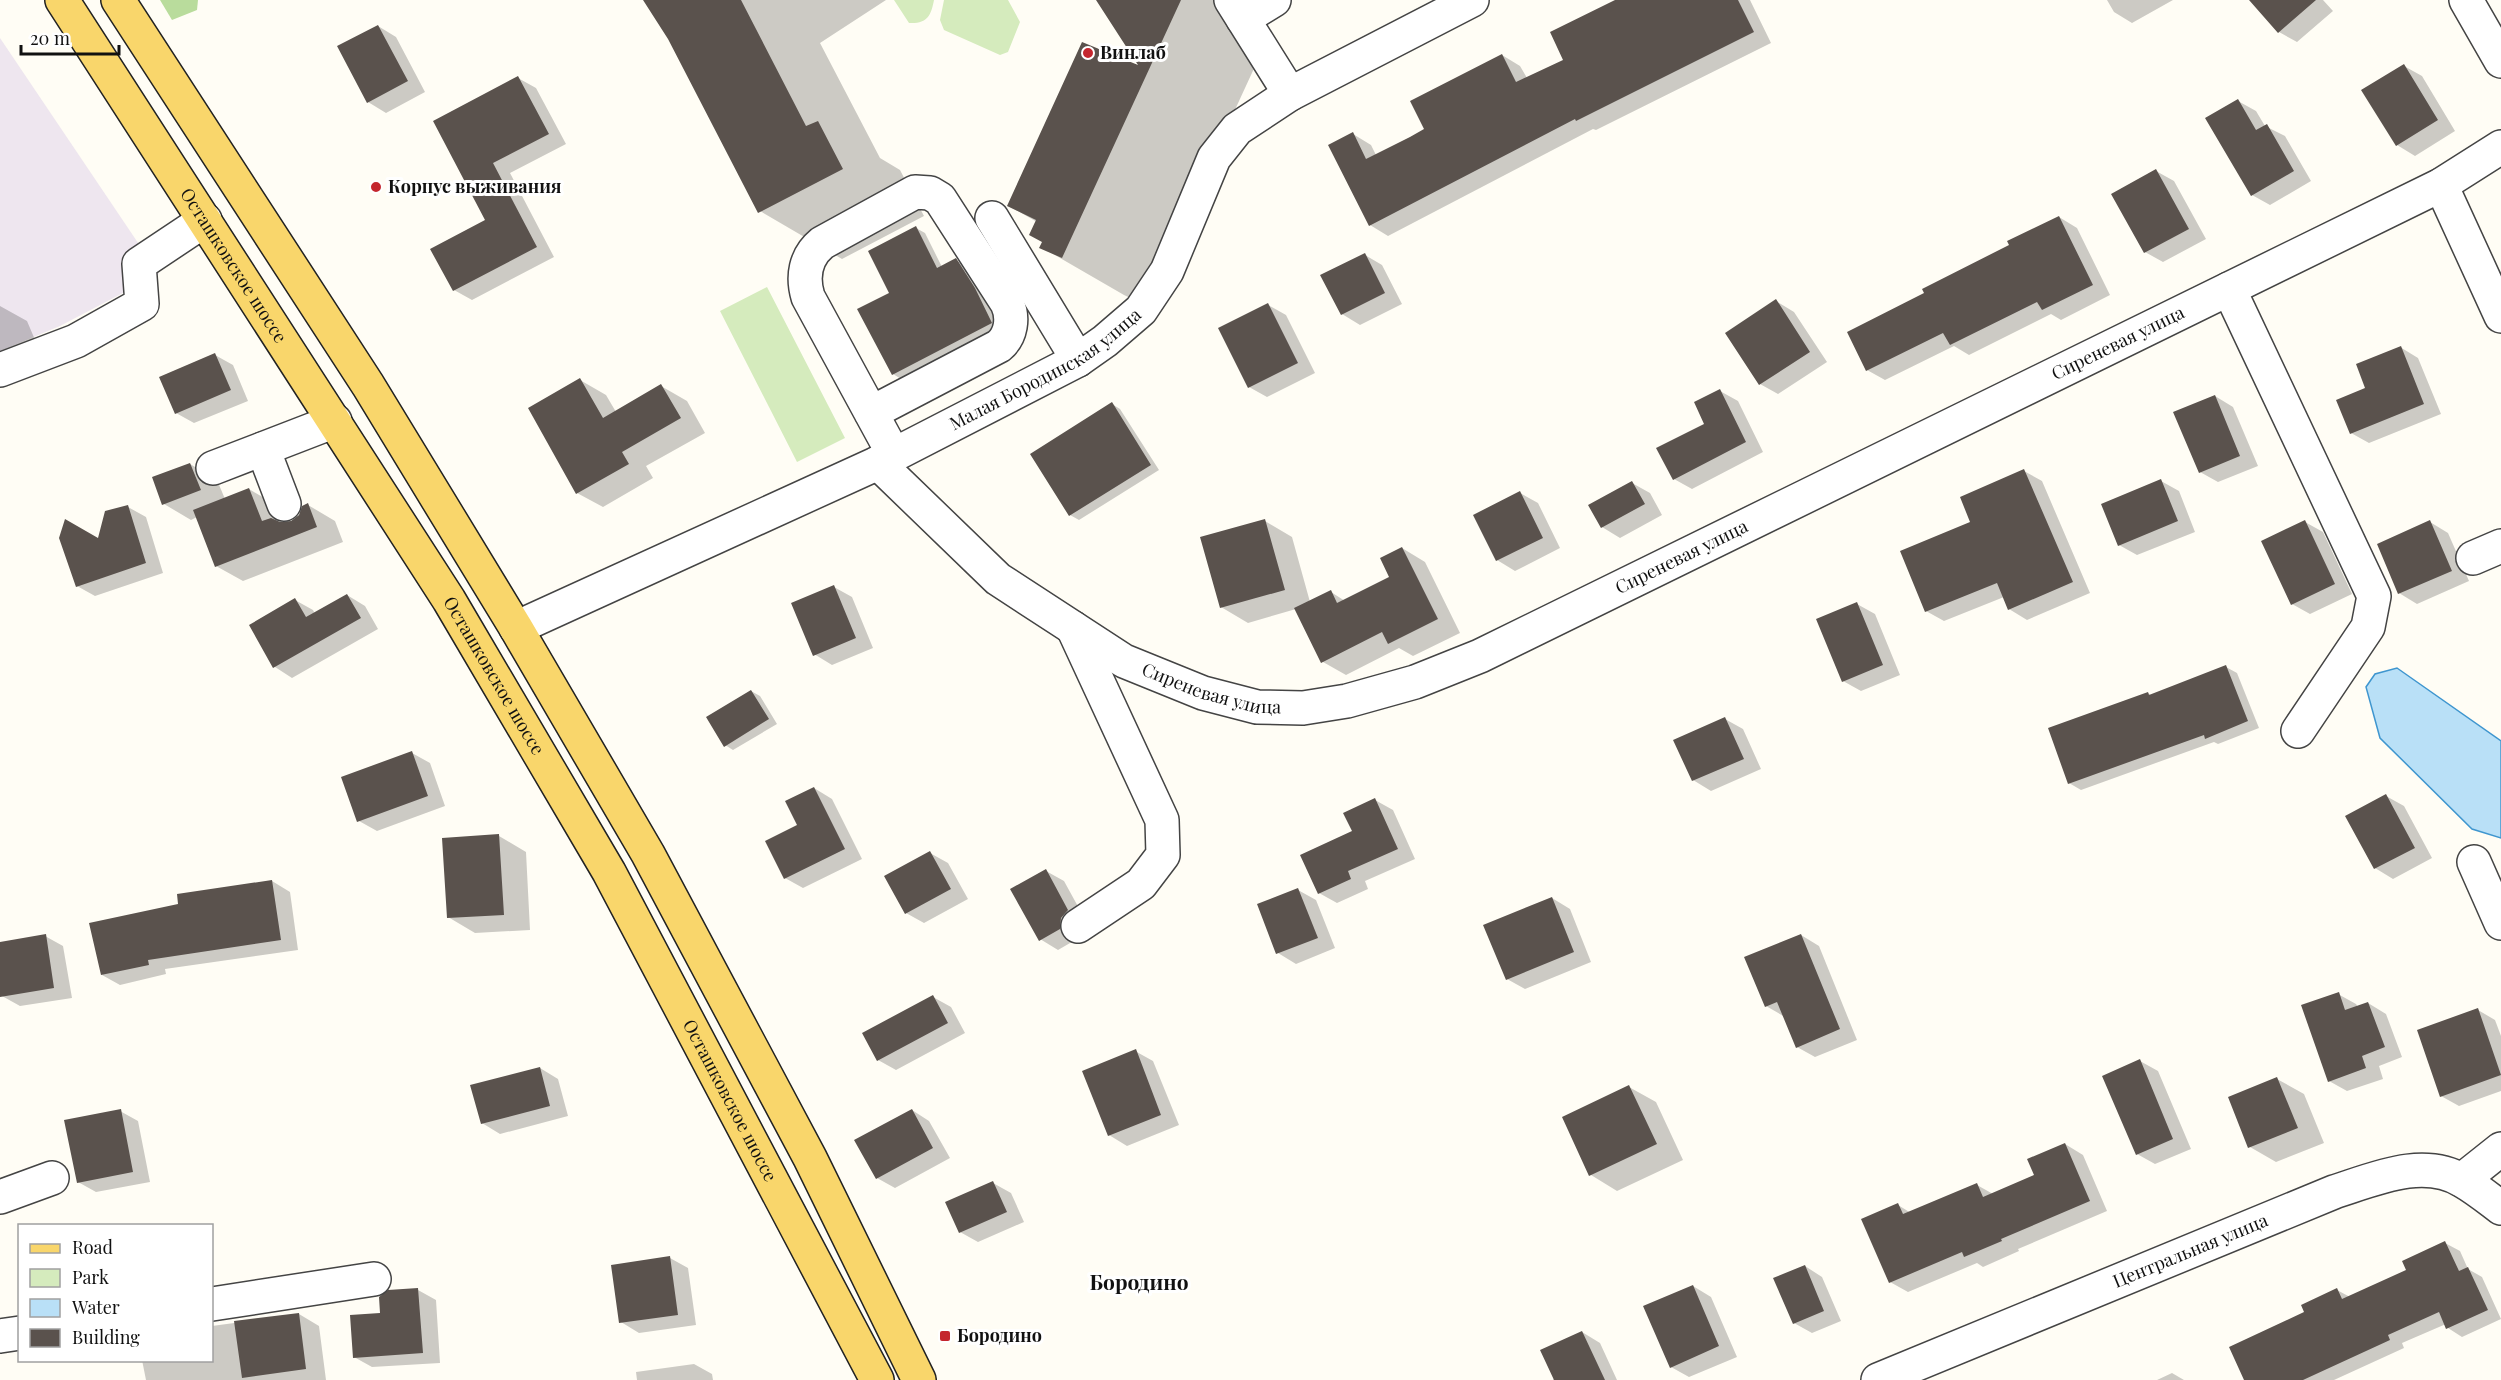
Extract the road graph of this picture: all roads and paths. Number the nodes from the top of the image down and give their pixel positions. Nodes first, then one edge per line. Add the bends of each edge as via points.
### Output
1 (62, 0) edge
2 (118, 0) edge
3 (1274, 0) edge
4 (1472, 0) edge
5 (2466, 0) edge
6 (1237, 10) edge
7 (2501, 61) edge
8 (1290, 94) junction
9 (2500, 148) edge
10 (2441, 185) junction
11 (992, 218) dead end
12 (205, 220) junction
13 (2229, 289) junction
14 (2501, 316) edge
15 (1078, 360) junction
16 (0, 370) edge
17 (872, 413) junction
18 (335, 421) junction
19 (263, 449) junction
20 (886, 459) junction
21 (213, 468) dead end
22 (284, 504) dead end
23 (516, 628) junction
24 (1073, 628) junction
25 (2298, 731) dead end
26 (2474, 862) dead end
27 (2501, 923) edge
28 (1078, 926) dead end
29 (2501, 1149) edge
30 (52, 1178) dead end
31 (2462, 1180) junction
32 (0, 1197) edge
33 (2501, 1208) edge
34 (374, 1278) dead end
35 (213, 1304) edge
36 (18, 1334) edge
37 (0, 1336) edge
38 (877, 1380) edge
39 (919, 1380) edge
40 (1878, 1380) edge

1 - 12 main road, Осташковское шоссе
2 - 23 main road via 368,386
3 - 6 street
4 - 8 street, Малая Бородинская улица
5 - 7 street
6 - 8 street
8 - 15 street, Малая Бородинская улица via 1237,129 1214,158 1167,271 1142,310
9 - 10 street, Сиреневая улица
10 - 13 street, Сиреневая улица
10 - 14 street
11 - 15 street
12 - 16 street via 139,264 142,303 76,341
12 - 18 main road, Осташковское шоссе
13 - 24 street, Сиреневая улица via 1480,656 1415,682 1347,701 1303,708 1257,707 1203,693 1124,662
13 - 25 street via 2374,596 2368,627
15 - 20 street, Малая Бородинская улица
17 - 17 street via 808,297 804,275 814,249 822,243 915,192 930,193 940,200 1007,303 1009,332 999,346
17 - 20 street, Сиреневая улица
18 - 19 street
18 - 38 main road, Осташковское шоссе via 449,600 609,872
19 - 21 street
19 - 22 street
20 - 23 street, Малая Бородинская улица
20 - 24 street, Сиреневая улица via 998,579
23 - 39 main road via 665,886 810,1158
24 - 28 street via 1162,820 1163,855 1141,884
26 - 27 street
29 - 31 street
30 - 32 street
31 - 33 street, Центральная улица
31 - 40 street, Центральная улица via 2432,1169 2388,1174 2334,1192
34 - 35 street
36 - 37 street

